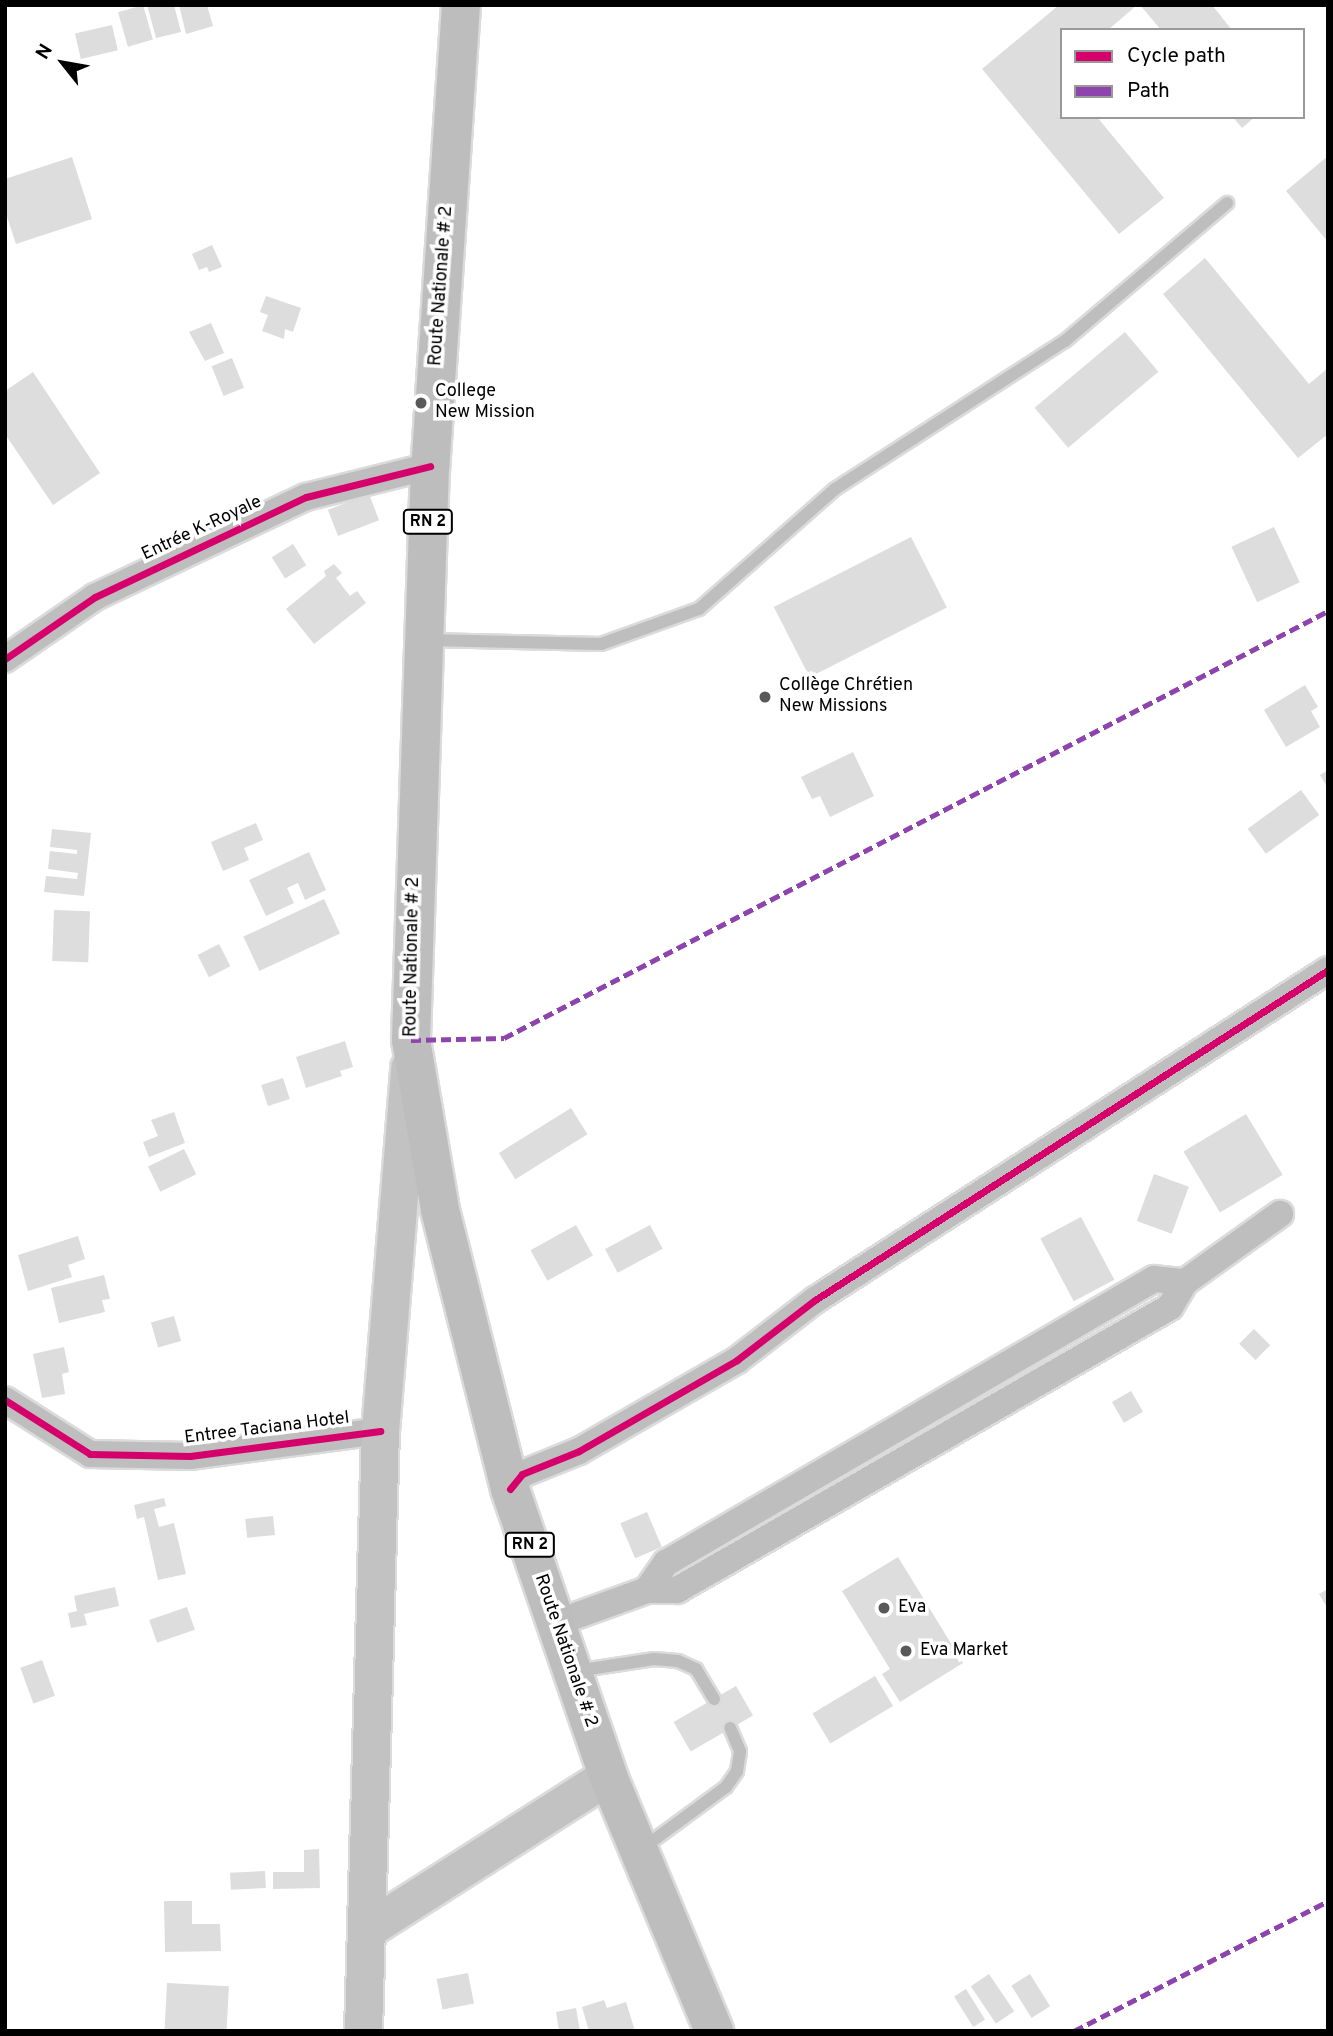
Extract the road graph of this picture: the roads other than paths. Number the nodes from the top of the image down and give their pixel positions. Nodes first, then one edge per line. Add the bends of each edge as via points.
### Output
1 (461, 5) edge
2 (1227, 203) dead end
3 (430, 466) junction
4 (424, 640) junction
5 (5, 659) edge
6 (1328, 970) edge
7 (411, 1040) junction
8 (1280, 1214) dead end
9 (5, 1400) edge
10 (380, 1431) junction
11 (510, 1489) junction
12 (556, 1623) junction
13 (572, 1672) junction
14 (714, 1699) dead end
15 (730, 1728) dead end
16 (608, 1776) junction
17 (639, 1850) junction
18 (369, 1928) junction
19 (363, 2031) edge
20 (714, 2031) edge

1 - 3 main road, Route Nationale # 2 / RN 2
2 - 4 lane via 1065,341 835,489 699,609 601,644
3 - 4 main road, Route Nationale # 2 / RN 2
3 - 5 street, Entrée K-Royale via 306,497 95,597
4 - 7 main road, Route Nationale # 2 / RN 2
6 - 11 street via 815,1300 737,1360 579,1451 522,1474
7 - 10 main road
7 - 11 main road, Route Nationale # 2 / RN 2 via 440,1210
8 - 12 street via 1185,1282 1154,1279 666,1563 647,1590
9 - 10 street, Entree Taciana Hotel via 90,1454 190,1456
10 - 18 main road
11 - 12 main road, Route Nationale # 2 / RN 2
12 - 13 main road, Route Nationale # 2 / RN 2
13 - 14 lane via 654,1659 678,1661 696,1669
13 - 16 main road, Route Nationale # 2 / RN 2
15 - 17 lane via 740,1751 737,1771 726,1787
16 - 17 main road, Route Nationale # 2 / RN 2
16 - 18 main road
17 - 20 main road, Route Nationale # 2 / RN 2
18 - 19 main road

